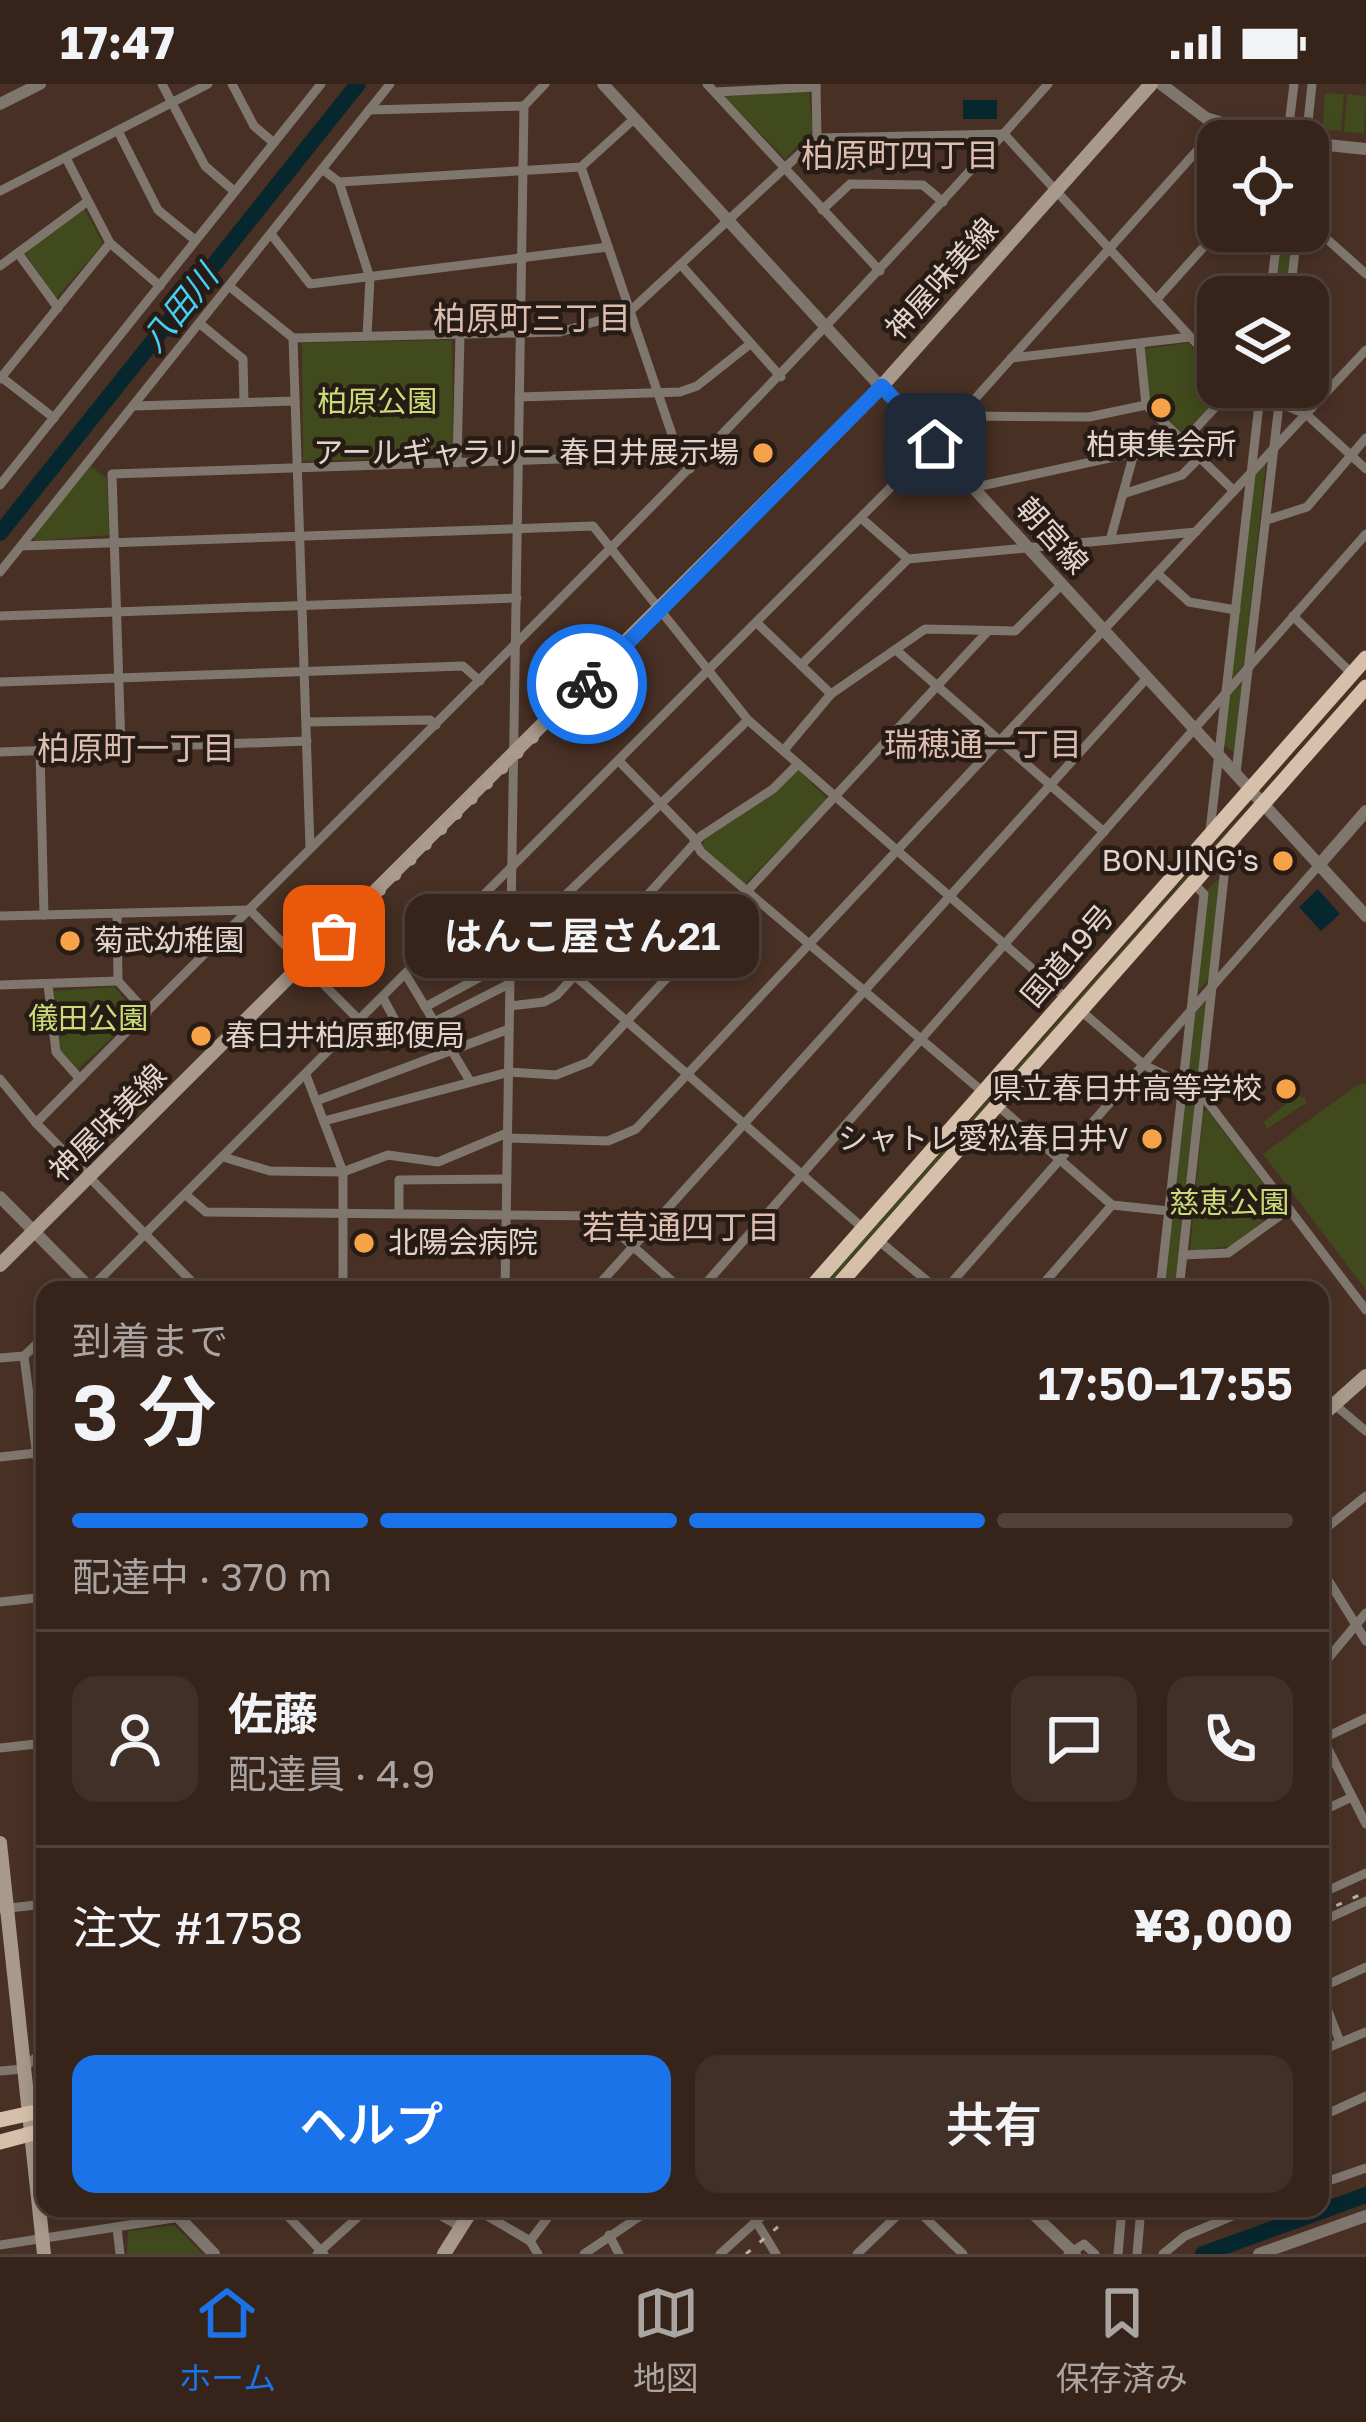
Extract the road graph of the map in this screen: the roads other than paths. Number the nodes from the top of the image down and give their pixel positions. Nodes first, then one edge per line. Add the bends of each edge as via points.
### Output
1 (40, 84) edge
2 (162, 84) edge
3 (208, 84) edge
4 (232, 84) edge
5 (321, 84) edge
6 (390, 84) edge
7 (545, 84) edge
8 (604, 84) edge
9 (1048, 84) edge
10 (1151, 84) edge
11 (1161, 84) edge
12 (1294, 84) edge
13 (1312, 84) edge
14 (816, 85) edge
15 (711, 88) edge
16 (172, 103) junction
17 (0, 104) edge
18 (524, 106) junction
19 (369, 110) junction
20 (635, 118) junction
21 (1213, 120) edge
22 (1288, 120) edge
23 (1309, 120) edge
24 (118, 131) junction
25 (1004, 134) junction
26 (817, 138) junction
27 (274, 143) junction
28 (1329, 145) edge
29 (1366, 149) edge
30 (1197, 151) edge
31 (66, 158) junction
32 (581, 167) junction
33 (784, 168) junction
34 (322, 169) junction
35 (523, 172) junction
36 (339, 182) junction
37 (0, 190) edge
38 (234, 191) junction
39 (1057, 192) junction
40 (88, 201) junction
41 (943, 202) junction
42 (822, 210) junction
43 (730, 218) junction
44 (271, 234) junction
45 (195, 240) junction
46 (1329, 241) edge
47 (110, 242) junction
48 (608, 247) junction
49 (1109, 249) junction
50 (1199, 252) edge
51 (18, 253) junction
52 (521, 259) junction
53 (0, 266) edge
54 (682, 266) junction
55 (880, 271) junction
56 (1366, 274) edge
57 (370, 278) junction
58 (160, 286) junction
59 (229, 286) junction
60 (1156, 300) junction
61 (58, 308) junction
62 (629, 312) junction
63 (199, 323) junction
64 (830, 328) junction
65 (519, 333) junction
66 (460, 335) junction
67 (367, 336) junction
68 (1190, 337) junction
69 (293, 338) junction
70 (750, 344) junction
71 (1197, 344) edge
72 (1140, 346) junction
73 (1366, 350) edge
74 (1011, 358) junction
75 (1, 377) edge
76 (782, 377) junction
77 (882, 386) junction
78 (658, 392) junction
79 (519, 398) junction
80 (295, 401) junction
81 (244, 402) junction
82 (1146, 405) junction
83 (134, 406) junction
84 (1216, 408) edge
85 (1258, 408) edge
86 (1279, 408) edge
87 (1290, 408) edge
88 (1306, 414) junction
89 (961, 416) junction
90 (54, 418) junction
91 (1366, 438) edge
92 (1183, 442) junction
93 (935, 444) junction
94 (1274, 448) junction
95 (1134, 453) junction
96 (679, 455) junction
97 (1351, 455) junction
98 (90, 458) junction
99 (1199, 458) junction
100 (518, 461) junction
101 (457, 463) junction
102 (298, 468) junction
103 (690, 469) junction
104 (1366, 469) edge
105 (1251, 472) junction
106 (112, 474) junction
107 (0, 485) edge
108 (976, 487) junction
109 (1234, 490) junction
110 (1123, 494) junction
111 (861, 518) junction
112 (1267, 520) junction
113 (517, 528) junction
114 (1196, 532) junction
115 (1366, 534) edge
116 (300, 535) junction
117 (1111, 537) junction
118 (114, 542) junction
119 (20, 546) junction
120 (1029, 547) junction
121 (613, 548) junction
122 (908, 559) junction
123 (0, 572) edge
124 (1157, 574) junction
125 (1062, 584) junction
126 (517, 598) junction
127 (302, 604) junction
128 (662, 609) junction
129 (116, 610) junction
130 (1236, 610) junction
131 (0, 616) edge
132 (1293, 616) junction
133 (757, 623) junction
134 (1104, 629) junction
135 (988, 632) junction
136 (517, 649) junction
137 (896, 650) junction
138 (1366, 658) edge
139 (801, 665) junction
140 (1249, 668) junction
141 (709, 670) junction
142 (306, 673) junction
143 (1352, 674) junction
144 (1148, 678) junction
145 (119, 679) junction
146 (480, 681) junction
147 (0, 682) edge
148 (940, 687) junction
149 (1366, 687) edge
150 (831, 694) junction
151 (1226, 694) junction
152 (748, 719) junction
153 (307, 722) junction
154 (436, 725) junction
155 (1196, 730) junction
156 (307, 741) junction
157 (999, 741) junction
158 (121, 748) junction
159 (784, 750) junction
160 (40, 751) junction
161 (0, 752) edge
162 (1219, 755) junction
163 (512, 758) junction
164 (619, 761) junction
165 (798, 764) junction
166 (1236, 773) junction
167 (1050, 785) junction
168 (1250, 788) junction
169 (837, 796) junction
170 (1262, 802) junction
171 (662, 803) junction
172 (1366, 811) edge
173 (1104, 832) junction
174 (1210, 836) junction
175 (696, 844) junction
176 (1227, 844) junction
177 (310, 848) junction
178 (897, 850) junction
179 (1319, 865) junction
180 (510, 870) junction
181 (1193, 883) junction
182 (748, 892) junction
183 (949, 896) junction
184 (250, 910) junction
185 (1365, 913) edge
186 (116, 914) junction
187 (44, 915) junction
188 (0, 916) edge
189 (510, 930) junction
190 (526, 933) junction
191 (1004, 944) junction
192 (809, 945) junction
193 (431, 950) junction
194 (510, 961) junction
195 (305, 966) junction
196 (406, 975) junction
197 (575, 976) junction
198 (118, 981) junction
199 (1215, 981) junction
200 (510, 983) junction
201 (48, 985) junction
202 (0, 986) edge
203 (863, 992) junction
204 (383, 998) junction
205 (1074, 1004) junction
206 (510, 1006) junction
207 (425, 1007) junction
208 (1191, 1009) junction
209 (147, 1013) junction
210 (627, 1020) junction
211 (360, 1021) junction
212 (434, 1021) junction
213 (509, 1029) junction
214 (920, 1040) junction
215 (451, 1049) junction
216 (1144, 1065) junction
217 (509, 1072) junction
218 (688, 1074) junction
219 (307, 1076) junction
220 (80, 1078) junction
221 (0, 1079) edge
222 (470, 1082) junction
223 (1183, 1084) junction
224 (1200, 1092) junction
225 (990, 1098) junction
226 (316, 1101) junction
227 (324, 1121) junction
228 (36, 1124) junction
229 (744, 1124) junction
230 (507, 1136) junction
231 (223, 1157) junction
232 (450, 1157) junction
233 (1058, 1160) junction
234 (343, 1172) junction
235 (802, 1175) junction
236 (92, 1178) junction
237 (506, 1179) junction
238 (450, 1180) junction
239 (186, 1195) junction
240 (0, 1196) edge
241 (1112, 1205) junction
242 (1289, 1209) junction
243 (1169, 1211) junction
244 (343, 1213) junction
245 (399, 1213) junction
246 (506, 1214) junction
247 (864, 1229) junction
248 (36, 1233) junction
249 (146, 1235) junction
250 (878, 1240) junction
251 (635, 1246) junction
252 (1183, 1255) junction
253 (0, 1264) edge
254 (81, 1281) edge
255 (99, 1281) edge
256 (191, 1281) edge
257 (343, 1281) edge
258 (505, 1281) edge
259 (602, 1281) edge
260 (672, 1281) edge
261 (708, 1281) edge
262 (817, 1281) edge
263 (842, 1281) edge
264 (930, 1281) edge
265 (949, 1281) edge
266 (1046, 1281) edge
267 (1161, 1281) edge
268 (1180, 1281) edge
269 (1366, 1310) edge
270 (36, 1348) edge
271 (24, 1356) junction
272 (0, 1358) edge
273 (1366, 1376) edge
274 (1335, 1405) junction
275 (1329, 1410) edge
276 (36, 1424) edge
277 (1366, 1431) edge
278 (36, 1453) edge
279 (0, 1457) edge
280 (1366, 1496) edge
281 (1329, 1526) edge
282 (1329, 1582) edge
283 (36, 1598) edge
284 (0, 1602) edge
285 (1366, 1613) edge
286 (1356, 1625) junction
287 (1366, 1641) edge
288 (1329, 1657) edge
289 (1366, 1718) edge
290 (1329, 1734) edge
291 (36, 1744) edge
292 (0, 1748) edge
293 (1329, 1753) edge
294 (1352, 1797) junction
295 (1329, 1808) edge
296 (1366, 1824) edge
297 (0, 1843) edge
298 (1366, 1873) edge
299 (1329, 1890) edge
300 (1366, 1901) edge
301 (36, 1905) edge
302 (4, 1908) edge
303 (1329, 1918) edge
304 (1366, 1967) edge
305 (1329, 1985) edge
306 (1329, 2013) edge
307 (1366, 2032) edge
308 (1340, 2042) junction
309 (1329, 2047) edge
310 (36, 2057) edge
311 (23, 2069) junction
312 (0, 2072) edge
313 (1366, 2096) edge
314 (36, 2109) edge
315 (36, 2112) edge
316 (1329, 2113) edge
317 (0, 2120) edge
318 (36, 2133) edge
319 (0, 2142) edge
320 (1366, 2168) edge
321 (1329, 2181) edge
322 (1366, 2216) edge
323 (158, 2217) edge
324 (185, 2217) edge
325 (288, 2217) edge
326 (358, 2217) edge
327 (444, 2217) edge
328 (467, 2217) edge
329 (489, 2217) edge
330 (549, 2217) edge
331 (636, 2217) edge
332 (752, 2217) edge
333 (760, 2217) edge
334 (896, 2217) edge
335 (924, 2217) edge
336 (1036, 2217) edge
337 (1120, 2217) edge
338 (1141, 2217) edge
339 (1229, 2217) edge
340 (754, 2222) junction
341 (461, 2227) junction
342 (117, 2228) junction
343 (609, 2235) junction
344 (530, 2241) junction
345 (0, 2246) edge
346 (44, 2246) edge
347 (320, 2253) edge
348 (1072, 2253) edge
349 (120, 2254) edge
350 (214, 2254) edge
351 (444, 2254) edge
352 (538, 2254) edge
353 (584, 2254) edge
354 (619, 2254) edge
355 (720, 2254) edge
356 (776, 2254) edge
357 (857, 2254) edge
358 (962, 2254) edge
359 (1095, 2254) edge
360 (1118, 2254) edge
361 (1137, 2254) edge
362 (1163, 2254) edge
363 (1259, 2254) edge

1 - 17 street
2 - 16 street
3 - 16 street
4 - 27 street via 254,126
5 - 27 street
6 - 19 street
7 - 18 street
8 - 20 street, 朝宮線
9 - 25 street
10 - 39 main road, 神屋味美線
11 - 21 street
12 - 22 street
13 - 23 street
14 - 15 street
14 - 26 street
15 - 33 street
16 - 24 street
16 - 38 street via 205,166
18 - 19 street
18 - 35 street
19 - 34 street
20 - 32 street
20 - 43 street, 朝宮線
24 - 31 street
24 - 45 street via 158,210
25 - 26 street
25 - 39 street
25 - 41 street
26 - 33 street
27 - 38 street
28 - 29 street
30 - 49 street
31 - 37 street
31 - 40 street
32 - 35 street
32 - 48 street
33 - 42 street
33 - 43 street
34 - 36 street
34 - 44 street
35 - 36 street
35 - 52 street
36 - 57 street
38 - 45 street
39 - 49 street
39 - 77 main road, 神屋味美線
40 - 47 street
40 - 51 street
41 - 42 street via 923,185 850,184
41 - 55 street
42 - 55 street
43 - 54 street
43 - 64 street, 朝宮線
44 - 57 street via 310,284
44 - 59 street
45 - 58 street
46 - 56 street
47 - 58 street
47 - 61 street
48 - 52 street
48 - 62 street
49 - 60 street
49 - 74 street
50 - 60 street
51 - 53 street
51 - 61 street
52 - 57 street
52 - 65 street
54 - 62 street
54 - 70 street
55 - 64 street
57 - 67 street
58 - 90 street
59 - 63 street
59 - 69 street
60 - 68 street
61 - 75 street
62 - 65 street via 560,332
62 - 78 street
63 - 81 street via 243,359
63 - 83 street
64 - 76 street
64 - 77 street, 朝宮線
65 - 66 street
65 - 79 street
66 - 67 street
66 - 101 street
67 - 69 street
68 - 71 street
68 - 72 street
69 - 80 street
70 - 76 street
70 - 78 street via 697,386
72 - 74 street
72 - 82 street
73 - 88 street
74 - 89 street
75 - 90 street
76 - 103 street
77 - 93 street, 朝宮線
77 - 128 main road, 神屋味美線
78 - 79 street
78 - 96 street
79 - 100 street
80 - 81 street
80 - 102 street
81 - 83 street
82 - 89 street via 1089,417
82 - 92 street
83 - 98 street
84 - 92 street
85 - 105 street
86 - 94 street
87 - 88 street
88 - 94 street
88 - 97 street
89 - 93 street
90 - 107 street
91 - 97 street
92 - 95 street
92 - 99 street
93 - 108 street, 朝宮線
93 - 111 street
94 - 105 street
94 - 112 street
95 - 108 street
95 - 110 street
96 - 100 street
96 - 103 street
97 - 104 street
97 - 112 street via 1307,507
98 - 106 street
98 - 119 street
99 - 109 street
99 - 110 street via 1181,475
100 - 101 street
100 - 113 street
101 - 102 street
102 - 106 street
102 - 116 street
103 - 121 street
105 - 109 street
105 - 130 street
106 - 118 street
108 - 120 street, 朝宮線
109 - 114 street
110 - 117 street
111 - 122 street
111 - 133 street
112 - 140 street
113 - 116 street
113 - 121 street via 593,526
113 - 126 street
114 - 117 street
114 - 124 street
115 - 132 street
116 - 118 street
116 - 127 street
117 - 120 street
118 - 119 street
118 - 129 street
119 - 123 street
120 - 122 street
120 - 125 street, 朝宮線
121 - 128 street
121 - 136 street
122 - 139 street
124 - 130 street via 1189,602
124 - 134 street
125 - 134 street, 朝宮線
125 - 135 street via 1015,631
126 - 127 street
126 - 136 street
127 - 129 street
127 - 142 street
128 - 141 street
128 - 163 main road, 神屋味美線
129 - 131 street
129 - 145 street
130 - 151 street
132 - 140 street
132 - 143 street
133 - 139 street
133 - 141 street
134 - 144 street, 朝宮線
134 - 157 street
135 - 137 street via 926,629
135 - 148 street
136 - 146 street
136 - 163 street
137 - 148 street
137 - 150 street
138 - 143 highway, 国道19号
139 - 150 street
140 - 151 street
140 - 166 street
141 - 152 street
141 - 164 street
142 - 145 street
142 - 146 street via 464,667
142 - 153 street
143 - 168 highway, 国道19号
144 - 155 street, 朝宮線
144 - 167 street
145 - 147 street
145 - 158 street
146 - 154 street
148 - 157 street
148 - 169 street
149 - 170 highway, 国道19号
150 - 159 street
151 - 155 street
151 - 162 street
152 - 159 street
152 - 171 street
153 - 154 street
153 - 156 street
154 - 177 street
155 - 162 street, 朝宮線
155 - 173 street
156 - 158 street
156 - 177 street
157 - 167 street
157 - 178 street
158 - 160 street
159 - 165 street
160 - 161 street
160 - 187 street
162 - 166 street, 朝宮線
162 - 174 street
163 - 180 street
163 - 195 main road, 神屋味美線
164 - 171 street
164 - 180 street
165 - 169 street
165 - 175 street
166 - 168 street, 朝宮線
167 - 173 street
167 - 183 street
168 - 170 street, 朝宮線
168 - 174 highway, 国道19号
169 - 178 street
169 - 182 street
170 - 176 highway, 国道19号
170 - 179 street, 朝宮線
171 - 175 street
171 - 190 street
172 - 179 street
173 - 191 street
174 - 205 highway, 国道19号
175 - 182 street
175 - 197 street
176 - 181 highway, 国道19号
176 - 199 street
177 - 184 street
178 - 183 street
178 - 192 street
179 - 185 street, 朝宮線
179 - 199 street
180 - 189 street
180 - 193 street
181 - 205 highway, 国道19号
181 - 208 street via 1204,894
182 - 192 street
182 - 210 street
183 - 191 street
183 - 203 street
184 - 186 street
184 - 195 street
184 - 209 street
186 - 187 street
186 - 198 street
187 - 188 street
189 - 190 street
189 - 193 street via 442,959
189 - 194 street
190 - 197 street
191 - 205 street
191 - 214 street
192 - 203 street
192 - 218 street
193 - 196 street
194 - 200 street
194 - 207 street
195 - 211 street
195 - 236 main road, 神屋味美線
196 - 204 street
196 - 207 street
197 - 206 street via 544,1002
197 - 210 street
198 - 201 street
198 - 209 street
199 - 208 street
199 - 224 street
200 - 206 street
200 - 212 street
201 - 202 street
201 - 220 street via 56,1052
203 - 214 street
203 - 229 street
204 - 211 street
204 - 212 street via 403,1034
205 - 216 street
205 - 225 highway, 国道19号
206 - 213 street
207 - 212 street
208 - 216 street
208 - 223 street
209 - 220 street
210 - 217 street via 580,1068
210 - 218 street
211 - 219 street
212 - 215 street
213 - 215 street
213 - 217 street
214 - 225 street
214 - 235 street
215 - 222 street
215 - 226 street
216 - 223 street
216 - 233 street
217 - 222 street
217 - 230 street
218 - 229 street
218 - 230 street via 622,1137
219 - 226 street
219 - 231 street
220 - 228 street
221 - 228 street
222 - 227 street
223 - 224 street
223 - 243 street
224 - 242 street
224 - 252 street
225 - 233 street
225 - 247 highway, 国道19号
225 - 250 highway, 国道19号
226 - 227 street
227 - 234 street
228 - 236 street
229 - 235 street
229 - 251 street
230 - 232 street
230 - 237 street
231 - 234 street via 270,1171
231 - 239 street
232 - 234 street via 388,1155
232 - 238 street
233 - 241 street
233 - 265 street
234 - 244 street
235 - 247 street
235 - 261 street
236 - 248 main road, 神屋味美線
236 - 249 street
237 - 238 street
237 - 246 street
238 - 245 street via 399,1180
239 - 244 street via 206,1212
239 - 249 street
240 - 248 street
241 - 243 street
241 - 266 street
242 - 252 street via 1228,1253
242 - 269 street
243 - 267 street
244 - 245 street
244 - 257 street
245 - 246 street
246 - 251 street via 599,1216
246 - 258 street
247 - 262 highway, 国道19号
248 - 253 main road, 神屋味美線
248 - 254 street
249 - 255 street
249 - 256 street
250 - 263 highway, 国道19号
250 - 264 street
251 - 259 street
251 - 260 street
252 - 268 street
270 - 271 street
271 - 272 street
271 - 276 street
273 - 274 main road
274 - 275 main road
274 - 277 street
278 - 279 street
280 - 281 street
282 - 286 street
283 - 284 street
285 - 286 street
286 - 287 street
286 - 288 street
289 - 290 street
291 - 292 street
293 - 294 street
294 - 295 street
294 - 296 street
297 - 302 main road
298 - 299 street
300 - 303 street
301 - 302 street
302 - 311 main road
304 - 305 street
306 - 308 street
307 - 308 street
308 - 309 street
310 - 311 street
311 - 312 street
311 - 314 main road
313 - 316 street
315 - 317 highway
318 - 319 highway
320 - 321 street
322 - 363 street
323 - 342 street
324 - 350 street
325 - 347 street
326 - 347 street
327 - 341 street
328 - 341 main road
329 - 344 street
330 - 344 street
331 - 343 street
332 - 340 street
333 - 340 street
334 - 357 street
335 - 358 street
336 - 348 street
337 - 360 street
338 - 361 street
339 - 362 street
340 - 355 street
340 - 356 street
341 - 351 main road
342 - 346 street
342 - 349 street
343 - 353 street
343 - 354 street
344 - 352 street
345 - 346 street
348 - 359 street via 1084,2244

